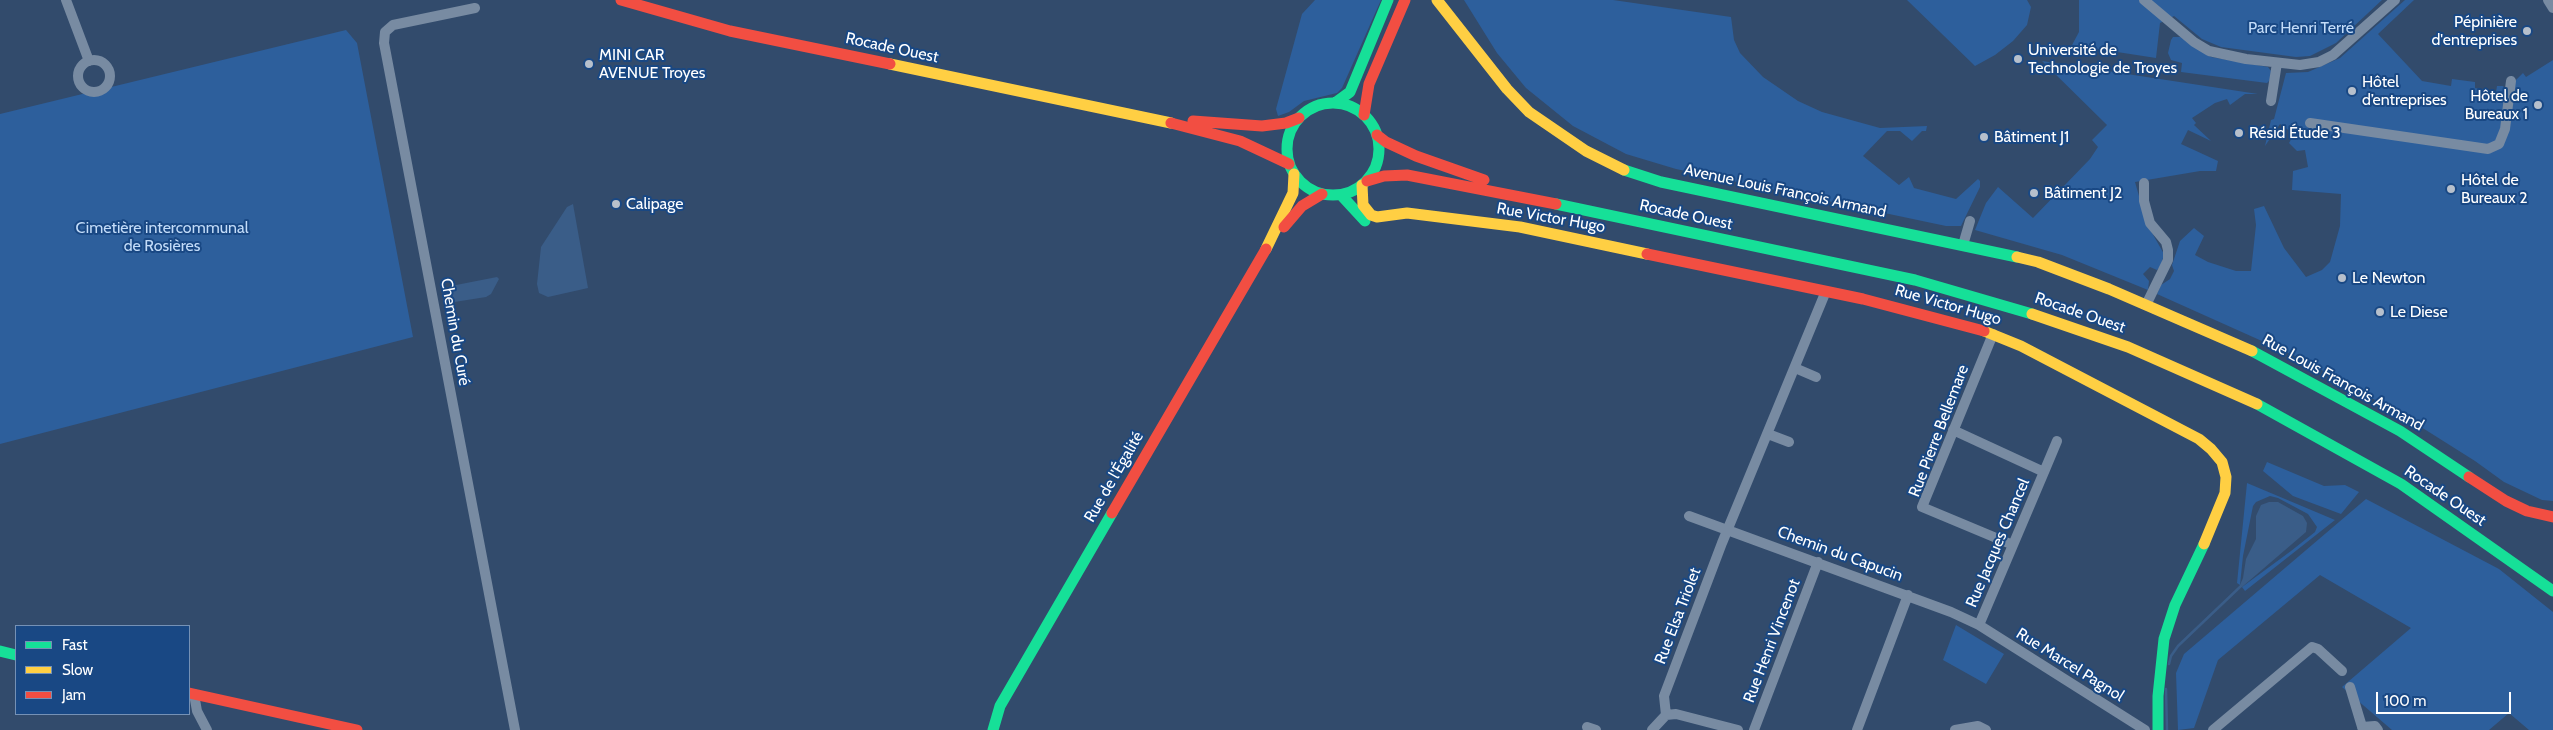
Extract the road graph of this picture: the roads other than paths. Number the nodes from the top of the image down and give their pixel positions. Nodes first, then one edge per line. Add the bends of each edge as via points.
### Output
1 (66, 0) edge
2 (621, 0) edge
3 (1388, 0) edge
4 (1405, 0) edge
5 (1437, 0) edge
6 (1450, 0) edge
7 (2144, 0) edge
8 (2394, 0) edge
9 (2548, 0) edge
10 (475, 8) dead end
11 (2553, 8) edge
12 (89, 61) dead end
13 (2277, 63) junction
14 (1487, 64) junction
15 (2511, 81) dead end
16 (2271, 101) dead end
17 (1334, 103) junction
18 (1364, 115) junction
19 (1299, 118) junction
20 (1159, 120) junction
21 (2310, 123) dead end
22 (1377, 135) junction
23 (1292, 169) junction
24 (1365, 183) junction
25 (2144, 183) dead end
26 (1322, 194) junction
27 (1341, 195) junction
28 (1542, 201) junction
29 (1419, 215) junction
30 (1970, 221) dead end
31 (1270, 243) junction
32 (1963, 245) junction
33 (2109, 289) joint
34 (1826, 291) junction
35 (2146, 305) junction
36 (1993, 334) junction
37 (1795, 368) junction
38 (1816, 378) dead end
39 (1954, 430) junction
40 (1768, 434) junction
41 (2057, 441) dead end
42 (1789, 442) dead end
43 (2044, 472) junction
44 (1689, 516) dead end
45 (2553, 517) edge
46 (1728, 530) junction
47 (2012, 545) junction
48 (1818, 562) junction
49 (2553, 591) edge
50 (1908, 594) junction
51 (1979, 625) junction
52 (0, 651) edge
53 (15, 655) edge
54 (2342, 671) dead end
55 (2350, 687) dead end
56 (191, 694) edge
57 (1666, 714) junction
58 (2362, 729) edge
59 (207, 730) edge
60 (357, 730) edge
61 (515, 730) edge
62 (993, 730) edge
63 (1652, 730) edge
64 (1738, 730) edge
65 (1754, 730) edge
66 (1857, 730) edge
67 (1955, 730) edge
68 (1986, 730) edge
69 (2145, 730) edge
70 (2158, 730) edge
71 (2213, 730) edge
72 (2378, 730) edge

1 - 12 street
2 - 20 street, Rocade Ouest via 730,31
3 - 17 street via 1350,92
4 - 18 street via 1369,84
5 - 14 street, Avenue Louis François Armand
6 - 14 street, Avenue Louis François Armand
7 - 13 street via 2209,51
8 - 13 street via 2326,59 2300,65
9 - 11 street
10 - 61 street, Chemin du Curé via 394,25 385,32 384,43
13 - 16 street
14 - 32 street, Avenue Louis François Armand via 1529,112 1586,151 1628,172 1660,182
15 - 21 street via 2505,129 2498,144 2488,150
17 - 18 street
17 - 19 street via 1319,105
18 - 22 street
19 - 20 street, Rocade Ouest via 1262,126
19 - 23 street via 1288,140
20 - 23 street, Rocade Ouest via 1240,141
22 - 24 street via 1378,159
22 - 28 street, Rocade Ouest via 1416,156
23 - 26 street via 1306,186
23 - 31 street via 1294,193
24 - 27 street
24 - 28 street, Rocade Ouest via 1384,176 1407,175
24 - 29 street, Rue Victor Hugo via 1363,205 1371,215
25 - 35 street via 2144,201 2150,223 2166,242 2168,250 2166,266
26 - 27 street
26 - 31 street via 1302,206
27 - 29 street, Rue Victor Hugo via 1369,223 1379,225
28 - 49 street, Rocade Ouest via 1955,290 2058,321 2128,347 2261,406 2401,484
29 - 34 street, Rue Victor Hugo via 1549,232
30 - 32 street
31 - 62 street, Rue de l'Égalité via 1009,690
32 - 33 street, Avenue Louis François Armand via 2038,262
33 - 35 street, Rue Louis François Armand
34 - 36 street, Rue Victor Hugo via 1928,314
34 - 37 street, Rue Elsa Triolet
35 - 45 street, Rue Louis François Armand via 2257,353 2400,432 2506,501 2527,511
36 - 39 street, Rue Pierre Bellemare
36 - 70 street, Rue Victor Hugo via 2199,439 2222,462 2226,477 2223,500 2175,605 2164,639
37 - 38 street
37 - 40 street, Rue Elsa Triolet
39 - 43 street, Rue Jacques Chancel
39 - 47 street, Rue Pierre Bellemare via 1922,507
40 - 42 street
40 - 46 street, Rue Elsa Triolet
41 - 43 street, Rue Jacques Chancel
43 - 47 street, Rue Jacques Chancel
44 - 46 street, Chemin du Capucin
46 - 48 street, Chemin du Capucin
46 - 57 street, Rue Elsa Triolet via 1664,696
47 - 51 street, Rue Jacques Chancel
48 - 50 street, Chemin du Capucin
48 - 65 street, Rue Henri Vincenot
50 - 51 street, Chemin du Capucin
50 - 66 street
51 - 69 street, Rue Marcel Pagnol
52 - 53 street
54 - 71 street via 2312,647
55 - 58 street
56 - 59 street
56 - 60 street
57 - 63 street
57 - 64 street via 1687,715
58 - 72 street via 2376,726
67 - 68 street via 1978,726

